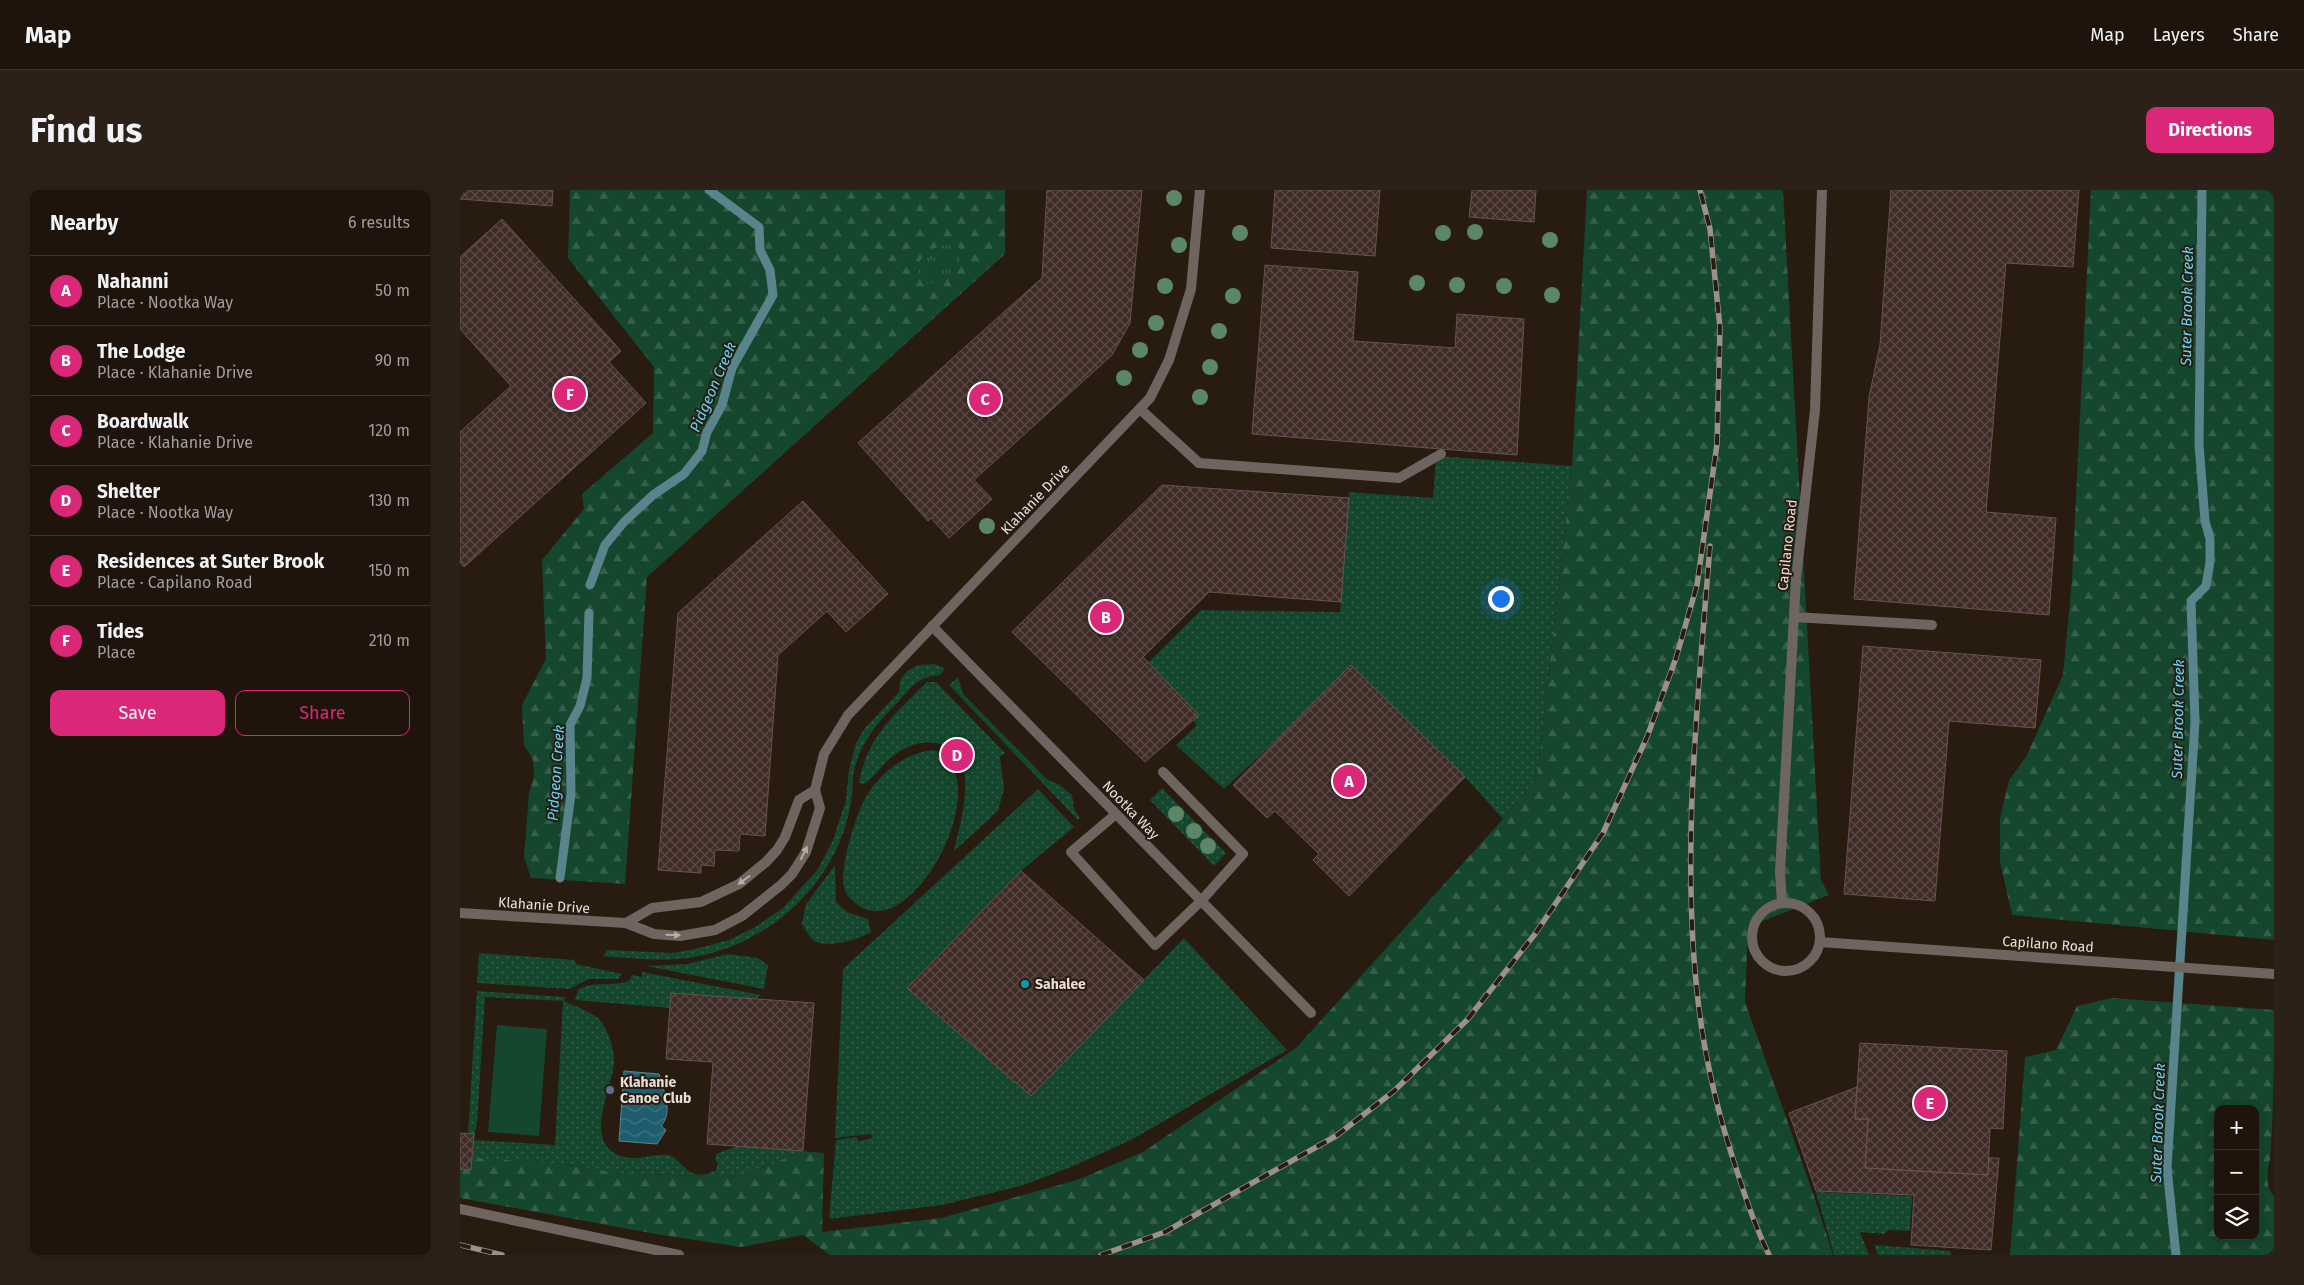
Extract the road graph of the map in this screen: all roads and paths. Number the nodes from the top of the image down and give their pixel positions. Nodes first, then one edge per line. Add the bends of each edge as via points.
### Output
1 (1200, 190) edge
2 (1822, 190) edge
3 (1140, 409) junction
4 (1441, 454) dead end
5 (1794, 617) junction
6 (1932, 625) dead end
7 (932, 626) junction
8 (1162, 772) dead end
9 (815, 790) junction
10 (1116, 814) junction
11 (1202, 901) junction
12 (1782, 903) junction
13 (460, 913) edge
14 (626, 923) junction
15 (1820, 942) junction
16 (2274, 974) edge
17 (1311, 1013) dead end
18 (460, 1209) edge
19 (680, 1255) edge

1 - 3 street, Klahanie Drive via 1191,289 1184,315 1169,360 1150,398
2 - 5 street, Capilano Road via 1815,410
3 - 4 street via 1199,463 1399,478
3 - 7 street, Klahanie Drive
5 - 6 street
5 - 12 street, Capilano Road via 1780,872
7 - 9 street, Klahanie Drive via 848,715 824,754
7 - 10 street, Nootka Way
8 - 11 street via 1243,854
9 -> 14 street via 799,800 777,850 740,884 701,902 652,908
14 -> 9 street, Klahanie Drive via 654,934 680,936 714,930 757,906 792,874 806,852 820,808
10 - 11 street, Nootka Way
10 - 11 street via 1071,852 1155,945
11 - 17 street, Nootka Way
12 - 15 street via 1799,906 1813,916 1818,924
12 - 15 street via 1766,910 1755,924 1753,942 1760,958 1775,969 1791,970 1810,960
13 - 14 street, Klahanie Drive
15 - 16 street, Capilano Road
18 - 19 street

